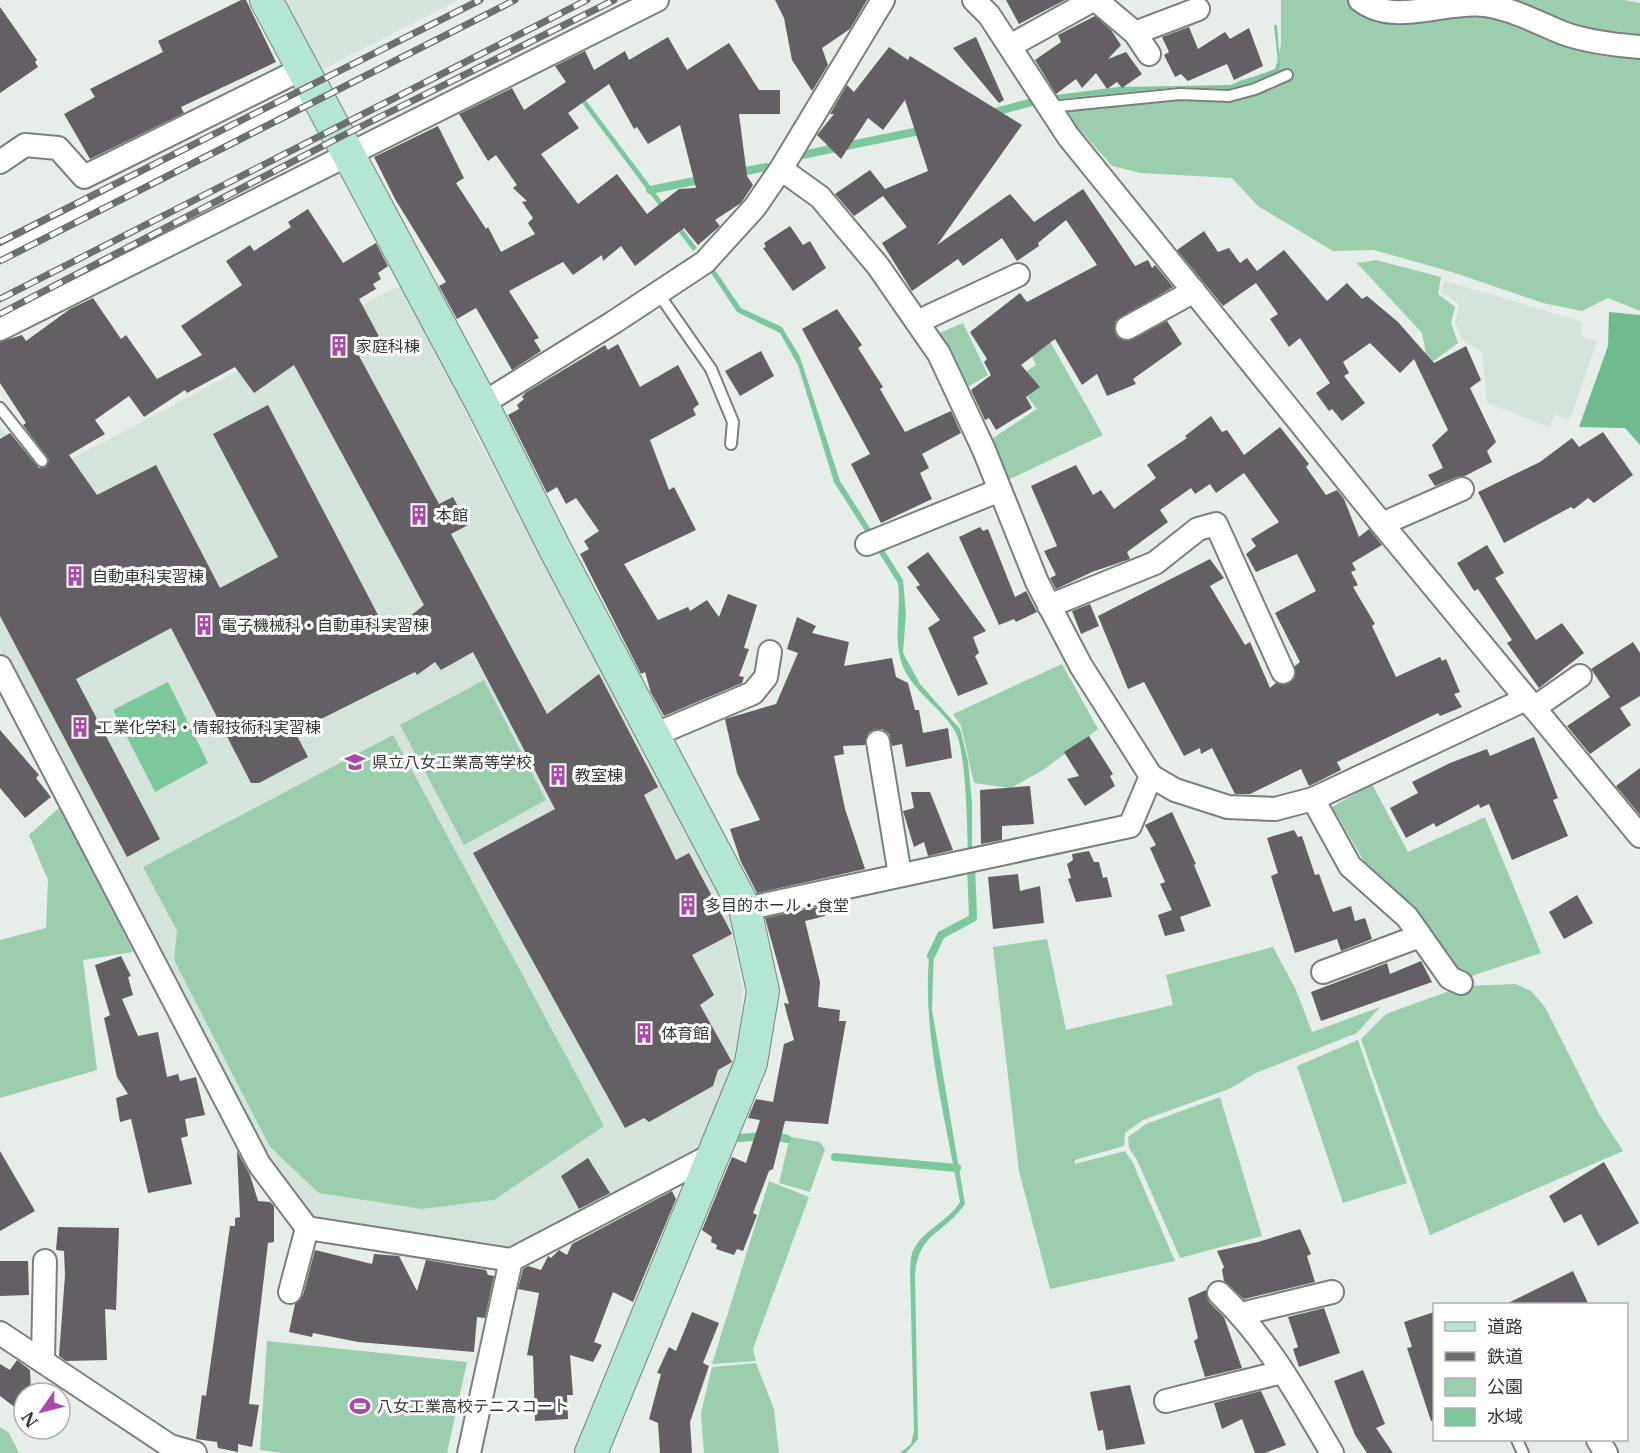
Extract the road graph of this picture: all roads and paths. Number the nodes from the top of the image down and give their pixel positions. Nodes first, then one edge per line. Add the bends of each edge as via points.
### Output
1 (266, 0) edge
2 (657, 0) edge
3 (883, 0) edge
4 (974, 0) edge
5 (1095, 0) edge
6 (1359, 0) edge
7 (1198, 9) dead end
8 (1135, 33) junction
9 (1010, 46) junction
10 (1640, 47) edge
11 (1149, 54) dead end
12 (1287, 75) dead end
13 (310, 80) junction
14 (1050, 107) junction
15 (350, 154) junction
16 (0, 162) edge
17 (781, 169) junction
18 (0, 252) edge
19 (1018, 275) dead end
20 (1194, 291) junction
21 (658, 293) junction
22 (917, 322) junction
23 (1127, 328) dead end
24 (0, 329) edge
25 (482, 404) junction
26 (0, 408) edge
27 (731, 444) dead end
28 (42, 461) dead end
29 (1462, 489) dead end
30 (1000, 490) junction
31 (1382, 524) junction
32 (867, 544) dead end
33 (1049, 606) junction
34 (770, 652) dead end
35 (0, 667) edge
36 (1283, 672) dead end
37 (1580, 676) dead end
38 (1530, 703) junction
39 (654, 735) junction
40 (878, 742) dead end
41 (1151, 776) junction
42 (1313, 799) junction
43 (1640, 836) edge
44 (900, 875) junction
45 (745, 909) junction
46 (1420, 936) junction
47 (1323, 972) dead end
48 (1461, 983) dead end
49 (712, 1155) junction
50 (307, 1228) junction
51 (511, 1260) junction
52 (45, 1261) dead end
53 (290, 1292) dead end
54 (1332, 1292) dead end
55 (1219, 1293) dead end
56 (1241, 1314) junction
57 (0, 1332) edge
58 (43, 1359) junction
59 (1282, 1372) junction
60 (1166, 1401) dead end
61 (195, 1453) edge
62 (468, 1453) edge
63 (591, 1453) edge
64 (1332, 1453) edge

1 - 13 street
2 - 15 street
3 - 17 street
4 - 9 street
5 - 8 street
5 - 9 street
6 - 10 street via 1371,9 1395,12 1485,5 1565,33
7 - 8 street
8 - 11 street
9 - 14 street
12 - 14 lane via 1229,96 1180,94
13 - 15 street
13 - 16 street via 84,177 58,148 25,145
13 - 18 lane
14 - 20 street via 1068,136
15 - 24 street
15 - 25 street
17 - 21 street via 754,207 705,262
17 - 22 street via 820,197 878,266
19 - 22 street
20 - 23 street
20 - 31 street
21 - 25 street
21 - 27 lane via 711,369 733,422
22 - 30 street via 939,354
25 - 39 street
26 - 28 lane
29 - 31 street
30 - 32 street
30 - 33 street
31 - 38 street
33 - 36 street via 1155,563 1198,529 1216,524
33 - 41 street via 1081,666
34 - 39 street via 765,677 753,693
35 - 50 street via 259,1164
37 - 38 street
38 - 42 street
38 - 43 street
39 - 45 street
40 - 44 street
41 - 42 street via 1175,790 1228,807 1275,809
41 - 44 street via 1130,826
42 - 46 street via 1350,866 1407,917
44 - 45 street
45 - 49 street via 763,991 751,1063
46 - 47 street
46 - 48 street via 1450,978
49 - 51 street
49 - 63 street
50 - 51 street
50 - 53 street
51 - 62 street
52 - 58 street
54 - 56 street
55 - 56 street
56 - 59 street
57 - 58 street
58 - 61 street via 170,1446
59 - 60 street
59 - 64 street

